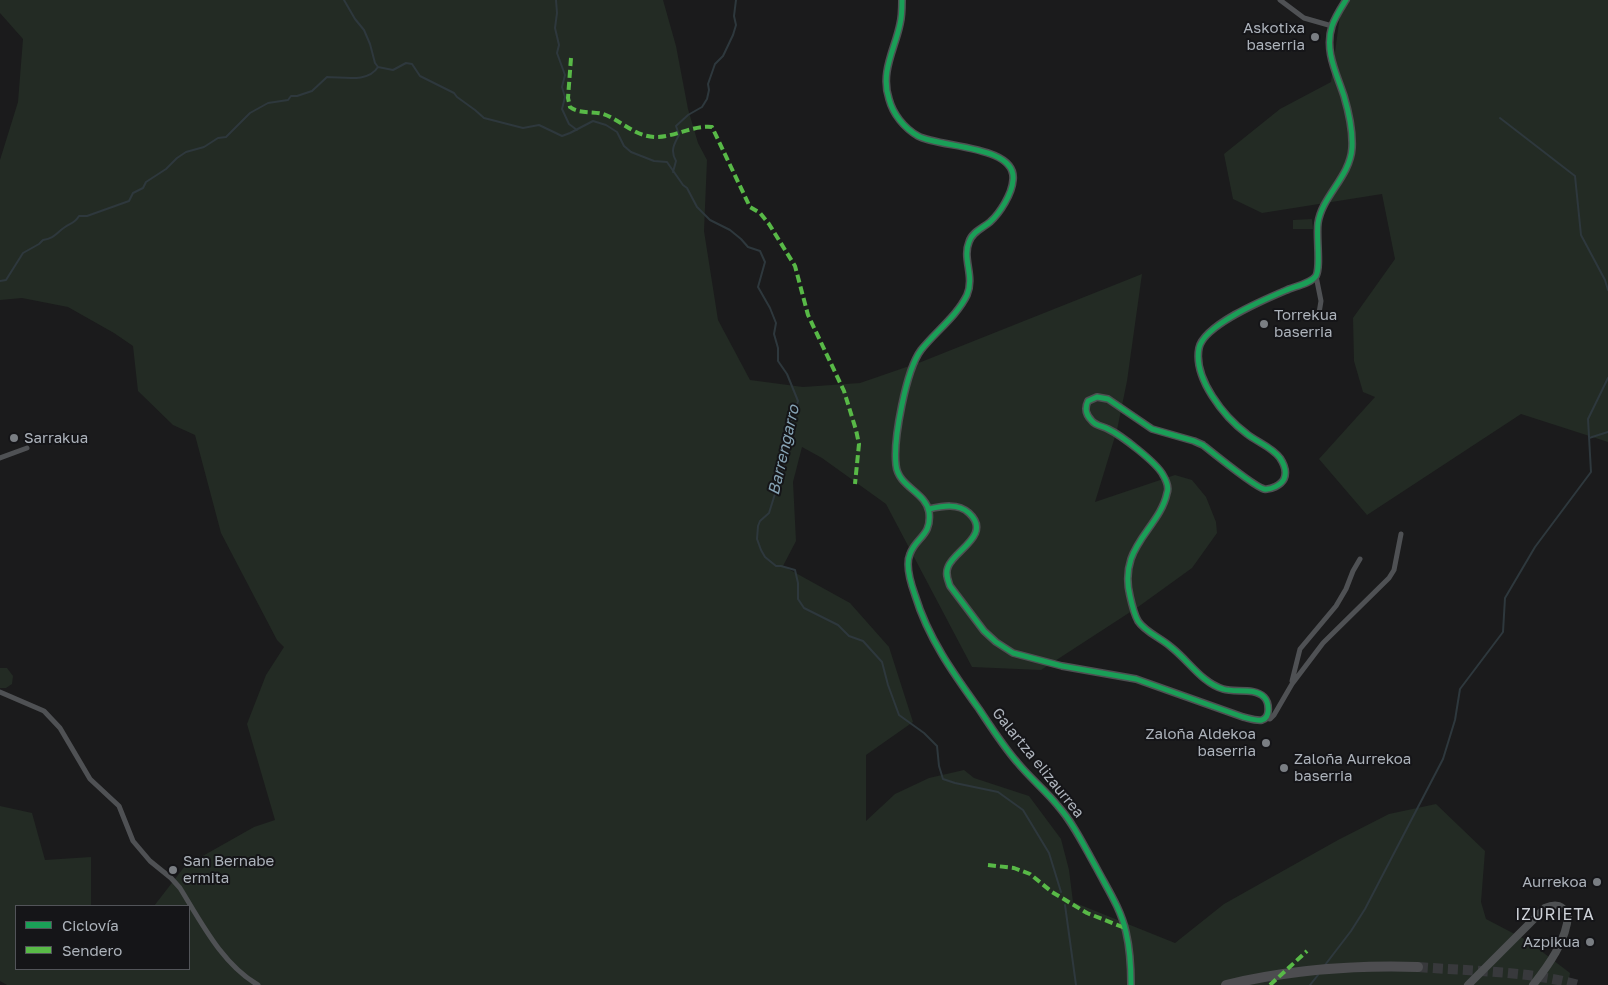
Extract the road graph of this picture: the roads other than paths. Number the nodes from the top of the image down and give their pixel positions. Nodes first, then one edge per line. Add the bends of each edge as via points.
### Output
1 (902, 0) edge
2 (1280, 0) edge
3 (1346, 0) edge
4 (1332, 26) junction
5 (1316, 276) junction
6 (1320, 313) dead end
7 (27, 448) dead end
8 (0, 458) edge
9 (929, 509) junction
10 (1401, 534) dead end
11 (1360, 559) dead end
12 (1292, 684) junction
13 (0, 692) edge
14 (1265, 718) junction
15 (1418, 967) tunnel mouth
16 (258, 985) edge
17 (1131, 985) edge
18 (1226, 985) edge
19 (1468, 985) edge
20 (1534, 985) edge

1 - 9 street via 901,22 886,75 888,97 896,115 908,129 929,141 993,154 1010,166 1013,176 1012,186 994,219 970,238 967,253 970,280 966,296 919,353 908,379 895,455 896,468 900,478
2 - 4 street via 1304,18
3 - 4 street
4 - 5 street via 1332,64 1350,122 1352,151 1343,175 1320,215
5 - 6 street
5 - 14 street via 1218,325 1205,336 1200,348 1201,368 1214,399 1247,434 1273,451 1283,463 1284,478 1274,487 1264,489 1203,445 1152,429 1108,399 1097,397 1088,401 1086,406 1086,414 1093,424 1121,437 1155,465 1167,484 1164,502 1138,545 1128,570 1128,590 1139,622 1215,686 1264,697 1268,706
7 - 8 street
9 - 14 street via 944,506 962,508 972,515 975,533 949,564 947,578 984,631 1002,647 1062,666 1136,679 1243,717
9 - 17 street, Galartza elizaurrea via 925,535 908,559 920,610 939,652 990,725 1076,830 1114,900 1125,928 1131,960
10 - 12 street via 1394,570 1323,643
11 - 12 street via 1336,606 1300,649
12 - 14 street via 1274,715 1270,719
13 - 16 street via 44,711 60,728 90,779 120,806 133,841 180,888 232,966
15 - 18 highway via 1308,971
19 - 20 street via 1545,908 1556,905 1565,908 1568,915 1561,941

